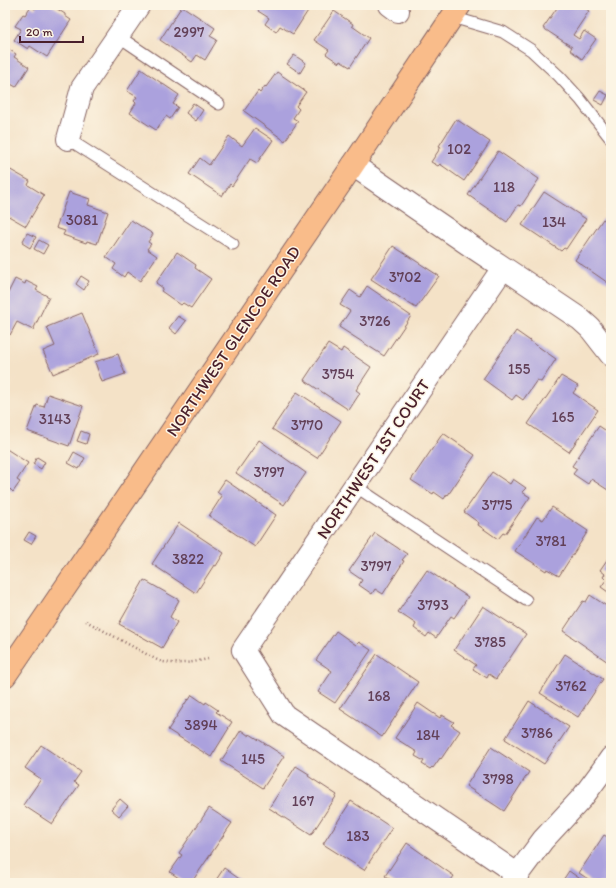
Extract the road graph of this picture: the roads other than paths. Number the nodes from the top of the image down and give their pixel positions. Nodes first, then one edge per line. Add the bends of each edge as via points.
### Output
1 (139, 5) edge
2 (456, 11) edge
3 (118, 36) junction
4 (220, 104) dead end
5 (68, 139) joint
6 (611, 139) edge
7 (353, 165) junction
8 (233, 244) dead end
9 (503, 268) junction
10 (611, 355) edge
11 (355, 486) junction
12 (526, 600) dead end
13 (5, 676) edge
14 (611, 758) edge
15 (514, 879) edge

1 - 3 street
2 - 6 lane via 503,32 531,50 580,99
2 - 7 main road, NORTHWEST GLENCOE ROAD
3 - 4 lane
3 - 5 street via 82,88
5 - 8 lane
7 - 9 street
7 - 13 main road, NORTHWEST GLENCOE ROAD
9 - 10 street via 590,328
9 - 11 street, NORTHWEST 1ST COURT
11 - 12 lane
11 - 15 street, NORTHWEST 1ST COURT via 244,650 284,715
14 - 15 street via 582,798 542,840

